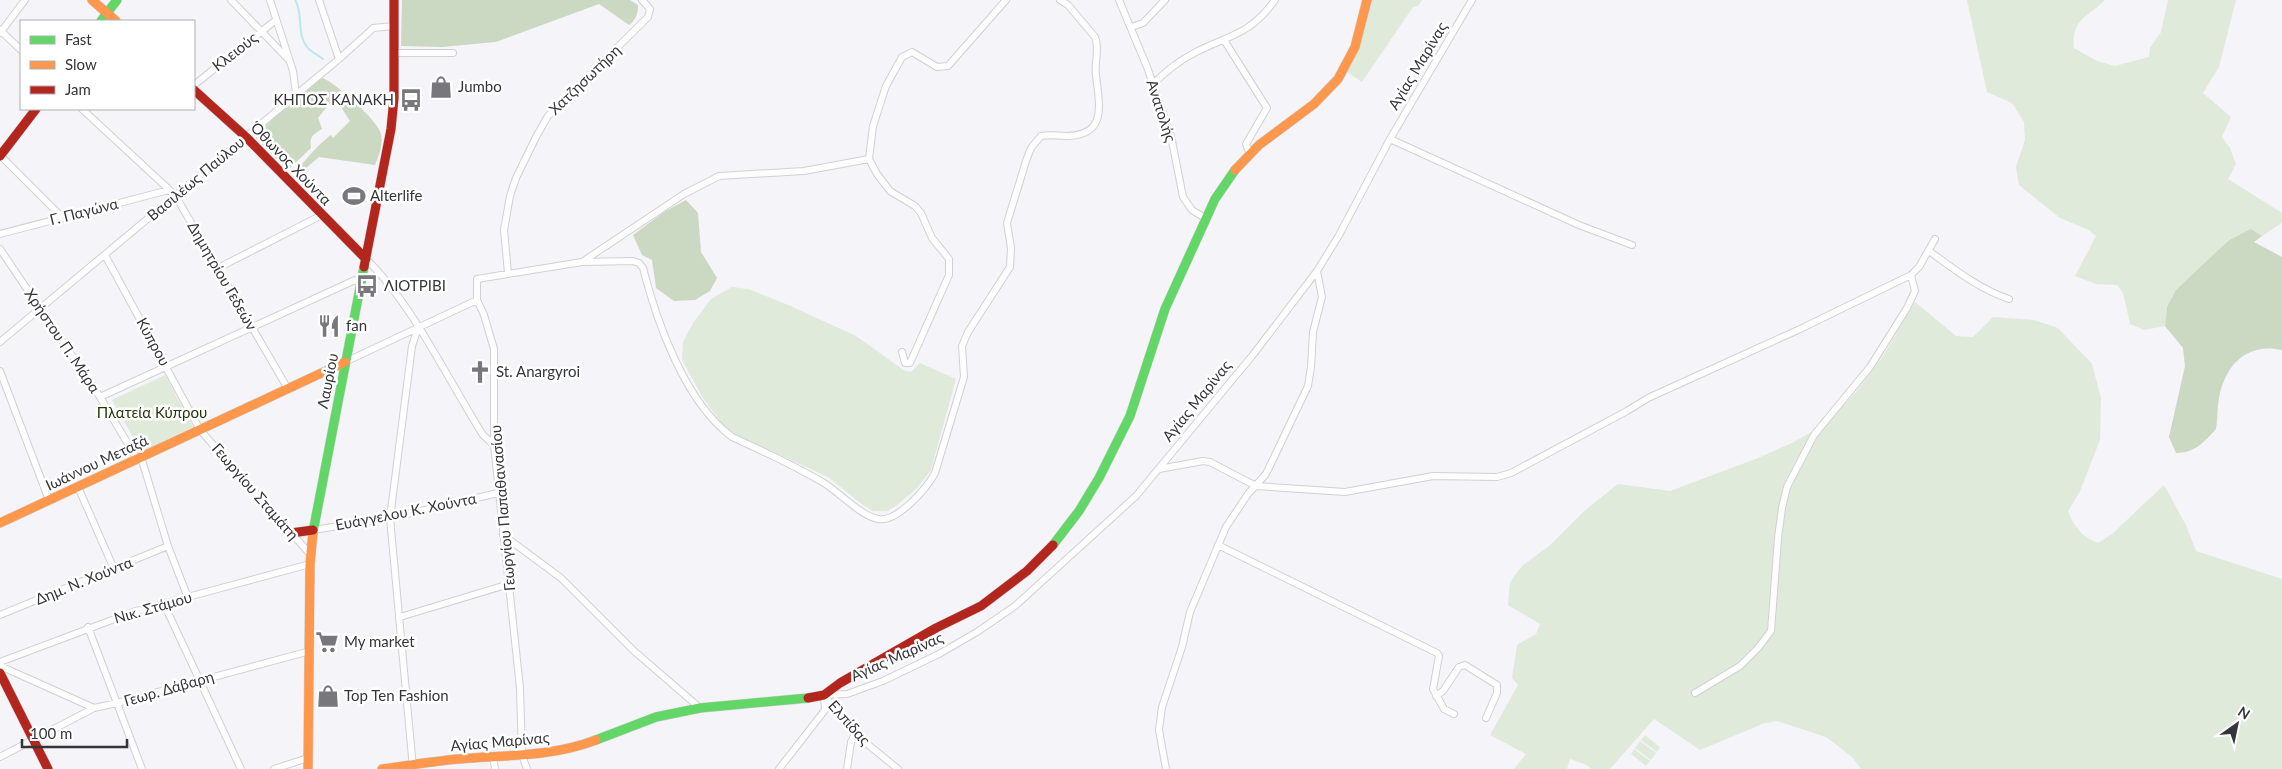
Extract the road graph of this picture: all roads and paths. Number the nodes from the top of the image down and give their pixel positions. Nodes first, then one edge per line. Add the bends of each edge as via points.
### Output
1 (25, 0) edge
2 (92, 0) edge
3 (117, 0) edge
4 (231, 0) edge
5 (270, 0) edge
6 (319, 0) edge
7 (394, 0) edge
8 (642, 0) edge
9 (1006, 0) edge
10 (1060, 0) edge
11 (1119, 0) edge
12 (1165, 0) edge
13 (1275, 0) edge
14 (1367, 0) edge
15 (1472, 0) edge
16 (107, 13) junction
17 (102, 20) edge
18 (115, 20) edge
19 (276, 20) junction
20 (394, 26) junction
21 (1132, 27) junction
22 (0, 31) edge
23 (261, 32) junction
24 (1224, 40) junction
25 (20, 49) edge
26 (394, 52) junction
27 (452, 53) dead end
28 (339, 59) junction
29 (289, 60) junction
30 (195, 84) edge
31 (1152, 84) junction
32 (195, 91) edge
33 (296, 94) junction
34 (35, 110) edge
35 (83, 110) edge
36 (246, 137) junction
37 (1390, 139) junction
38 (1250, 154) junction
39 (0, 156) edge
40 (869, 159) junction
41 (169, 190) junction
42 (175, 196) junction
43 (322, 215) junction
44 (63, 218) junction
45 (1205, 218) junction
46 (0, 234) edge
47 (1935, 239) dead end
48 (1632, 245) dead end
49 (0, 249) edge
50 (1929, 251) junction
51 (105, 255) junction
52 (366, 259) junction
53 (582, 262) junction
54 (218, 268) junction
55 (1317, 271) junction
56 (508, 273) junction
57 (1912, 275) junction
58 (361, 282) junction
59 (2009, 299) dead end
60 (477, 300) junction
61 (40, 308) junction
62 (252, 327) junction
63 (418, 328) junction
64 (0, 342) edge
65 (902, 352) dead end
66 (345, 362) junction
67 (166, 367) junction
68 (0, 371) edge
69 (288, 389) junction
70 (100, 397) junction
71 (200, 430) junction
72 (494, 445) junction
73 (139, 458) junction
74 (1159, 470) junction
75 (1256, 486) junction
76 (78, 487) junction
77 (498, 493) junction
78 (49, 500) junction
79 (390, 518) junction
80 (0, 523) edge
81 (313, 530) junction
82 (292, 533) junction
83 (504, 535) junction
84 (168, 546) junction
85 (1218, 546) junction
86 (310, 559) junction
87 (114, 569) junction
88 (509, 584) junction
89 (188, 598) junction
90 (164, 604) junction
91 (0, 615) edge
92 (400, 617) junction
93 (88, 627) junction
94 (310, 651) junction
95 (0, 664) edge
96 (0, 673) edge
97 (199, 680) junction
98 (1695, 693) dead end
99 (824, 695) junction
100 (1436, 696) junction
101 (117, 704) junction
102 (94, 708) junction
103 (700, 708) junction
104 (1454, 714) dead end
105 (1486, 718) dead end
106 (855, 734) junction
107 (33, 739) junction
108 (522, 754) junction
109 (0, 756) edge
110 (492, 756) junction
111 (308, 758) junction
112 (412, 766) edge
113 (48, 769) edge
114 (142, 769) edge
115 (241, 769) edge
116 (274, 769) edge
117 (308, 769) edge
118 (382, 769) edge
119 (495, 769) edge
120 (527, 769) edge
121 (778, 769) edge
122 (847, 769) edge
123 (898, 769) edge
124 (1166, 769) edge

1 - 22 street
2 - 16 street
3 - 16 street
4 - 23 street
5 - 19 street
6 - 28 street
7 - 20 street, Λαυρίου
8 - 56 street, Χατζησωτήρη via 650,9 648,17 548,116 536,137 510,196 504,230
9 - 40 street via 948,66 937,67 912,52 902,57 882,96
10 - 53 street via 1095,37 1100,116 1094,126 1078,134 1040,136 1031,148 1007,222 1010,267 962,346 964,377 935,473 920,494 891,517 877,519 824,483 720,428 686,380 670,350 639,263
11 - 21 street, Ανατολής
12 - 21 street via 1143,23
13 - 24 street via 1256,23
14 - 38 street via 1355,48 1337,80 1317,101
15 - 37 street, Αγίας Μαρίνας
16 - 17 street
16 - 18 street
19 - 23 street, Κλειούς
19 - 29 street
20 - 26 street, Λαυρίου
20 - 28 street, Βασιλέως Παύλου via 374,28
21 - 31 street, Ανατολής
22 - 25 street
23 - 29 street
23 - 30 street, Κλειούς
24 - 31 street via 1186,58
24 - 38 street via 1267,108 1246,144
26 - 27 street
26 - 52 street, Λαυρίου via 391,130
28 - 33 street, Βασιλέως Παύλου
29 - 33 street
31 - 45 street, Ανατολής via 1171,136 1183,197 1192,210
32 - 36 street, Όθωνος Χούντα
33 - 36 street, Βασιλέως Παύλου
34 - 39 street
35 - 41 street, Δημητρίου Γεδεών
36 - 42 street, Βασιλέως Παύλου
36 - 43 street, Όθωνος Χούντα
37 - 48 street via 1579,225
37 - 55 street, Αγίας Μαρίνας
38 - 45 street via 1222,186
39 - 44 street
40 - 53 street, Γεωργίου Παπαθανασίου via 804,171 719,176 684,194
40 - 65 street via 890,191 919,210 932,238 950,263 949,273 910,363 905,363
41 - 42 street, Δημητρίου Γεδεών
41 - 44 street, Γ. Παγώνα
42 - 51 street, Βασιλέως Παύλου
42 - 54 street, Δημητρίου Γεδεών
43 - 52 street, Όθωνος Χούντα
43 - 54 street
44 - 46 street, Γ. Παγώνα
45 - 99 street via 1165,309 1122,436 1069,524 1041,556 1000,593
47 - 50 street
49 - 61 street, Χρήστου Π. Μάρα
50 - 57 street
50 - 59 street via 1985,289
51 - 61 street, Βασιλέως Παύλου
51 - 67 street, Κύπρου
52 - 58 street, Λαυρίου
52 - 63 street via 379,272
53 - 56 street, Γεωργίου Παπαθανασίου
54 - 62 street, Δημητρίου Γεδεών
55 - 74 street, Αγίας Μαρίνας
55 - 75 street via 1322,297 1313,332 1308,386 1272,464
56 - 60 street, Γεωργίου Παπαθανασίου via 476,278
57 - 75 street via 1648,398 1510,473 1497,477 1434,476 1344,492
57 - 98 street via 1914,291 1907,308 1870,368 1814,435 1787,487 1778,538 1771,631 1740,666
58 - 62 street via 355,280
58 - 66 street, Λαυρίου
60 - 63 street, Ιωάννου Μεταξά
60 - 72 street, Γεωργίου Παπαθανασίου via 494,349
61 - 64 street, Βασιλέως Παύλου
61 - 70 street, Χρήστου Π. Μάρα
62 - 67 street
62 - 69 street, Δημητρίου Γεδεών
63 - 66 street, Ιωάννου Μεταξά
63 - 72 street via 483,435
63 - 79 street via 412,346
66 - 69 street, Ιωάννου Μεταξά
66 - 81 street, Λαυρίου
67 - 70 street
67 - 71 street, Κύπρου
68 - 78 street
69 - 71 street, Ιωάννου Μεταξά
70 - 73 street, Χρήστου Π. Μάρα
71 - 73 street, Ιωάννου Μεταξά
71 - 82 street, Γεωργίου Σταμάτη
72 - 77 street, Γεωργίου Παπαθανασίου
73 - 76 street, Ιωάννου Μεταξά
73 - 84 street, Χρήστου Π. Μάρα
74 - 75 street via 1210,462
74 - 99 street, Αγίας Μαρίνας via 1096,534 1014,606 978,632 883,681 847,694
75 - 85 street via 1226,527
76 - 78 street, Ιωάννου Μεταξά
76 - 87 street
77 - 79 street, Ευάγγελου Κ. Χούντα
77 - 83 street, Γεωργίου Παπαθανασίου
78 - 80 street, Ιωάννου Μεταξά
79 - 81 street, Ευάγγελου Κ. Χούντα
79 - 92 street
81 - 82 street
81 - 86 street, Λαυρίου
82 - 86 street, Γεωργίου Σταμάτη
83 - 88 street, Γεωργίου Παπαθανασίου
83 - 103 street via 561,578 634,651
84 - 87 street, Δημ. Ν. Χούντα
84 - 89 street, Χρήστου Π. Μάρα
85 - 100 street via 1437,652 1433,682
85 - 124 street via 1190,612 1162,707 1159,730
86 - 89 street, Νικ. Στάμου
86 - 94 street, Λαυρίου
87 - 91 street, Δημ. Ν. Χούντα
88 - 92 street
88 - 108 street, Γεωργίου Παπαθανασίου via 520,688
89 - 90 street, Νικ. Στάμου
90 - 93 street, Νικ. Στάμου
90 - 97 street
92 - 112 street
93 - 95 street, Νικ. Στάμου
93 - 101 street
94 - 97 street, Γεωρ. Δάβαρη
94 - 111 street, Λαυρίου
95 - 102 street
96 - 107 street
97 - 101 street, Γεωρ. Δάβαρη
97 - 115 street
99 - 103 street, Αγίας Μαρίνας
99 - 106 street, Ελπίδας
99 - 121 street via 825,710
100 - 104 street via 1444,709
100 - 105 street via 1459,667 1465,665 1497,685 1497,693
101 - 102 street, Γεωρ. Δάβαρη
101 - 114 street
102 - 107 street, Γεωρ. Δάβαρη
103 - 108 street, Αγίας Μαρίνας via 656,716 579,747
106 - 122 street
106 - 123 street, Ελπίδας
107 - 109 street, Γεωρ. Δάβαρη
107 - 113 street
108 - 110 street, Αγίας Μαρίνας
108 - 120 street, Γεωργίου Παπαθανασίου
110 - 112 street, Αγίας Μαρίνας
110 - 119 street
111 - 116 street
111 - 117 street, Λαυρίου
112 - 118 street, Αγίας Μαρίνας

